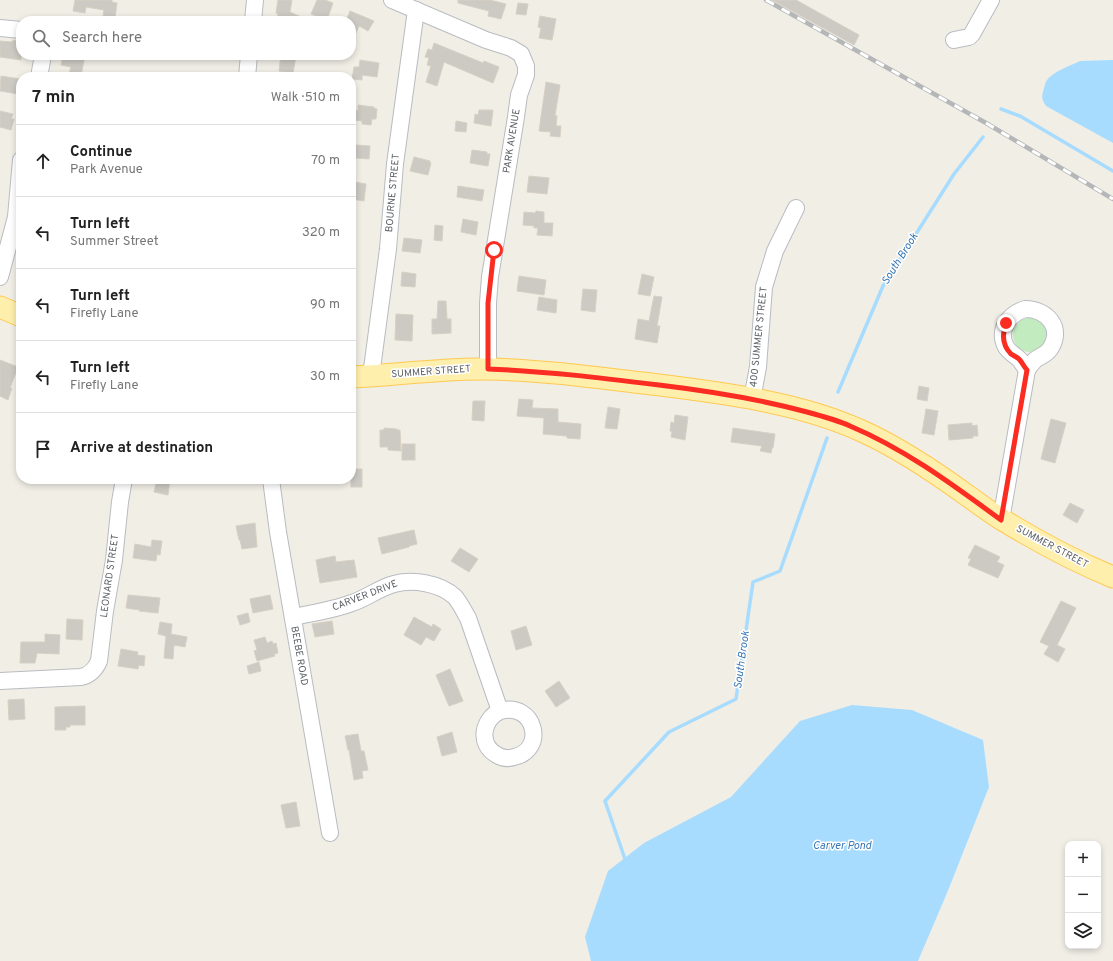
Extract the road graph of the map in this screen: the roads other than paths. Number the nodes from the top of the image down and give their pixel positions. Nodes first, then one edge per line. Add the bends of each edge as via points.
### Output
1 (255, 0) edge
2 (392, 0) edge
3 (992, 0) edge
4 (416, 10) junction
5 (253, 16) edge
6 (0, 28) edge
7 (16, 30) edge
8 (954, 40) dead end
9 (42, 60) edge
10 (249, 60) edge
11 (40, 72) edge
12 (247, 72) edge
13 (796, 208) dead end
14 (16, 217) edge
15 (0, 277) edge
16 (0, 307) edge
17 (16, 314) edge
18 (488, 369) junction
19 (1027, 370) dead end
20 (361, 377) edge
21 (752, 399) junction
22 (123, 484) edge
23 (271, 484) edge
24 (1001, 520) junction
25 (1113, 578) edge
26 (293, 617) junction
27 (0, 681) edge
28 (500, 710) dead end
29 (330, 833) dead end

1 - 5 street
2 - 4 street, PARK AVENUE
3 - 8 street via 972,34
4 - 18 street, PARK AVENUE via 511,48 521,54 526,66 490,277
4 - 20 street, BOURNE STREET via 395,164 388,249
6 - 7 street
9 - 11 street
10 - 12 street
13 - 21 street, 400 SUMMER STREET via 775,250 764,287 758,367
14 - 15 street
16 - 17 main road
18 - 20 main road, SUMMER STREET
18 - 21 main road, SUMMER STREET via 624,381
19 - 24 street
21 - 24 main road, SUMMER STREET via 800,410 866,433 916,461
22 - 27 street, LEONARD STREET via 97,666 87,676 81,677
23 - 26 street, BEEBE ROAD
24 - 25 main road, SUMMER STREET via 1054,550
26 - 28 street, CARVER DRIVE via 344,606 393,584 411,582 438,587 455,597 468,618
26 - 29 street, BEEBE ROAD

